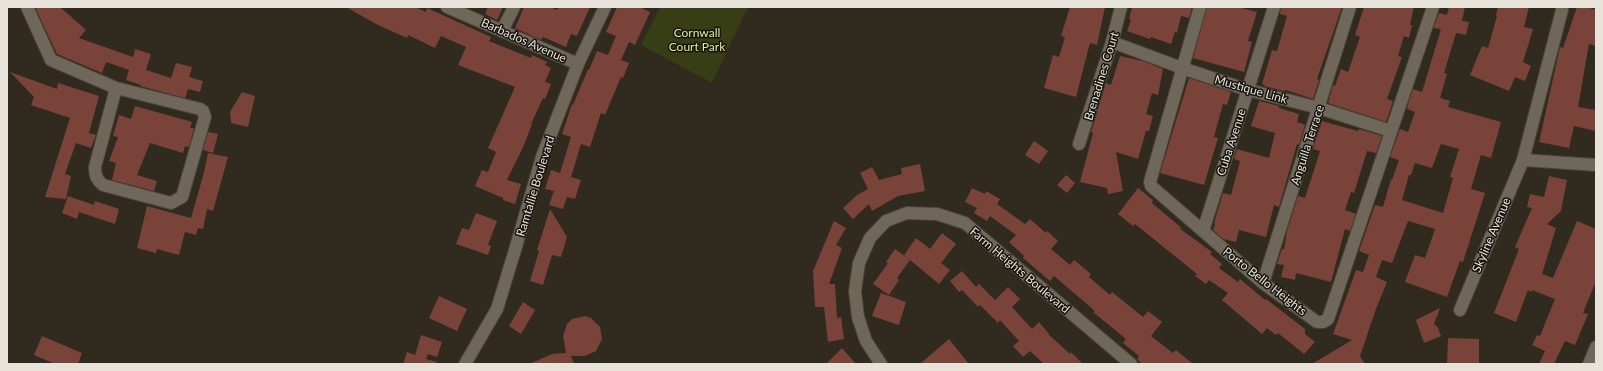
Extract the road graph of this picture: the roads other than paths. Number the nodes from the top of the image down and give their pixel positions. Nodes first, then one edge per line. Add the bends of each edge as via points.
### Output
1 (27, 7) edge
2 (447, 7) edge
3 (514, 7) edge
4 (605, 7) edge
5 (1121, 7) edge
6 (1200, 7) edge
7 (1274, 7) edge
8 (1350, 7) edge
9 (1433, 7) edge
10 (1562, 10) dead end
11 (502, 31) junction
12 (1112, 42) junction
13 (578, 64) junction
14 (1182, 68) junction
15 (116, 88) junction
16 (1248, 90) junction
17 (1319, 108) junction
18 (1392, 131) junction
19 (1079, 144) dead end
20 (1523, 160) junction
21 (1596, 165) edge
22 (1203, 231) junction
23 (1264, 283) junction
24 (1460, 310) dead end
25 (1596, 347) edge
26 (465, 364) edge
27 (882, 364) edge
28 (1131, 364) edge
29 (1589, 364) edge

1 - 15 street via 51,60
2 - 11 street, Barbados Avenue
3 - 11 street
4 - 13 street, Ramtallie Boulevard
5 - 12 street, Brenadines Court
6 - 14 street, Porto Bello Heights
7 - 16 street, Cuba Avenue
8 - 17 street, Anguilla Terrace
9 - 18 street, Porto Bello Heights
10 - 20 street, Skyline Avenue
11 - 13 street, Barbados Avenue
12 - 14 street, Mustique Link
12 - 19 street, Brenadines Court
13 - 26 street, Ramtallie Boulevard via 542,157 496,309
14 - 16 street, Mustique Link
14 - 22 street, Porto Bello Heights via 1150,182 1151,186
15 - 15 street via 203,111 204,117 182,197 177,201 171,203 103,185 98,180 95,168
16 - 17 street, Mustique Link
16 - 22 street, Cuba Avenue
17 - 18 street, Mustique Link
17 - 23 street, Anguilla Terrace
18 - 23 street, Porto Bello Heights via 1328,319 1317,322
20 - 21 street
20 - 24 street, Skyline Avenue
22 - 23 street, Porto Bello Heights
25 - 29 street
27 - 28 street, Farm Heights Boulevard via 866,341 858,317 855,291 859,263 870,238 886,220 907,212 937,214 966,223

